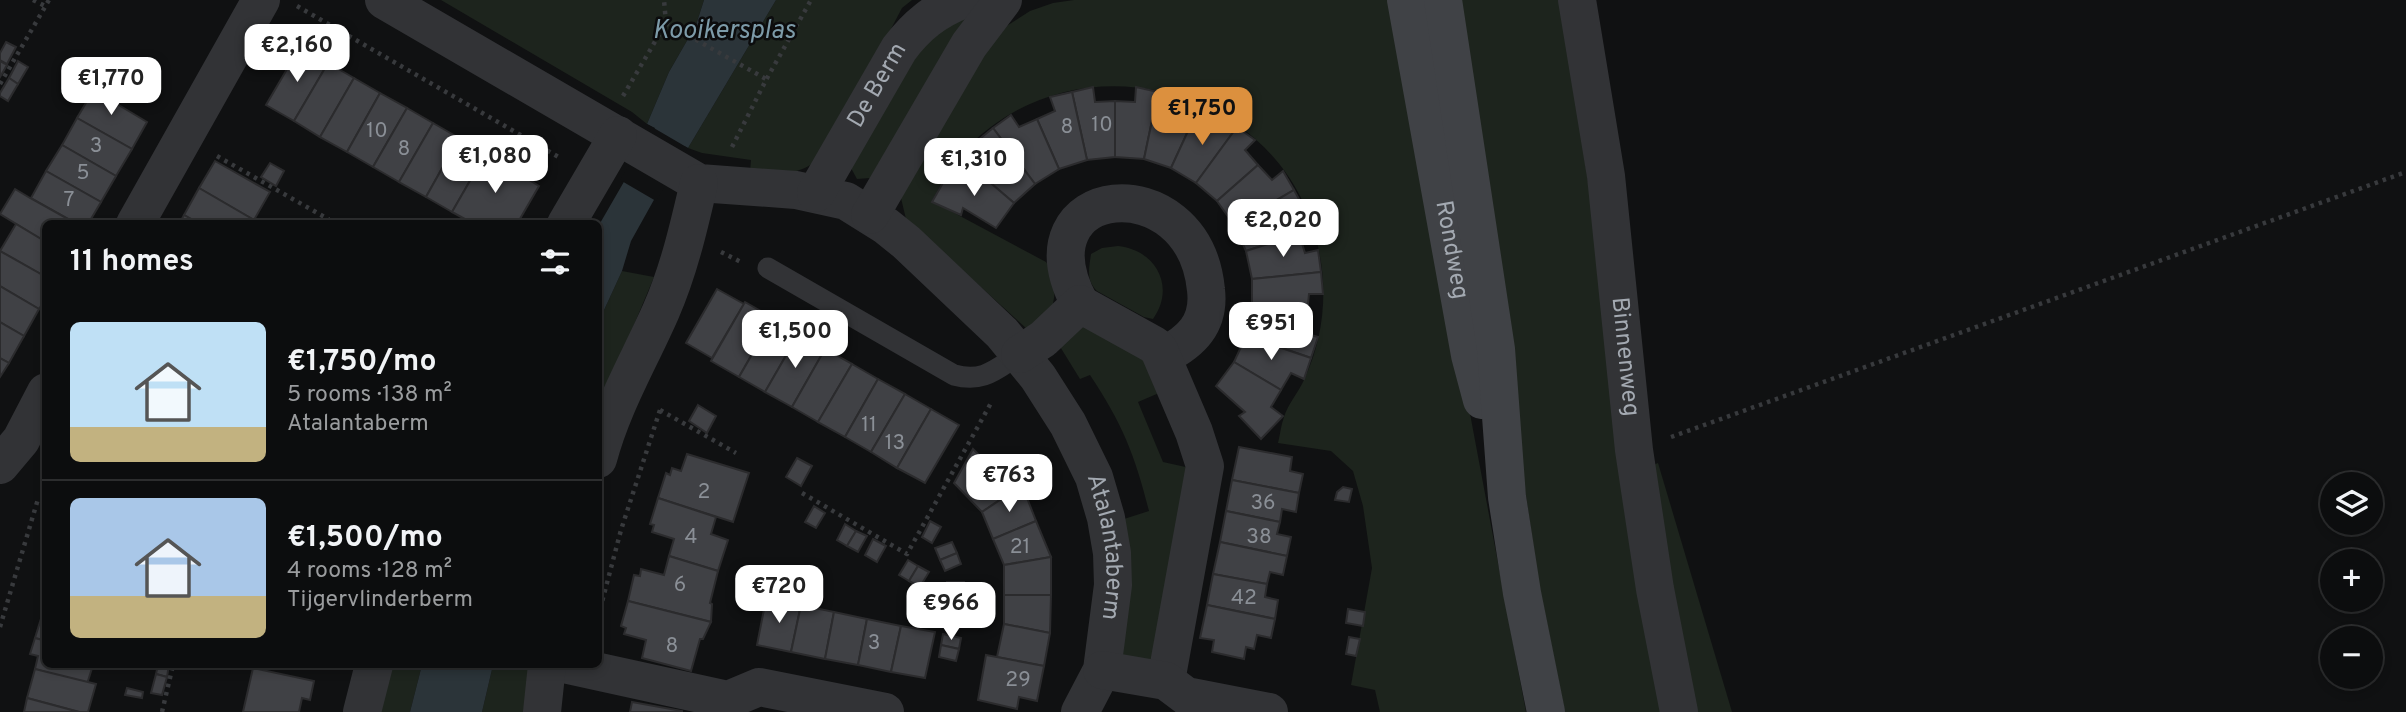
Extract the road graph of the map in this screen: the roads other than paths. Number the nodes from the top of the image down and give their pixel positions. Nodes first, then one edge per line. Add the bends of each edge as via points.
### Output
1 (384, 0) edge
2 (962, 0) edge
3 (1003, 0) edge
4 (1406, 0) edge
5 (1443, 0) edge
6 (1577, 0) edge
7 (263, 1) edge
8 (619, 136) junction
9 (698, 179) junction
10 (844, 203) junction
11 (137, 220) edge
12 (568, 220) edge
13 (768, 268) road end
14 (1080, 304) junction
15 (1020, 354) junction
16 (1163, 356) junction
17 (42, 400) edge
18 (602, 444) edge
19 (0, 465) edge
20 (1507, 497) junction
21 (373, 668) edge
22 (547, 668) edge
23 (582, 668) edge
24 (1102, 670) junction
25 (1166, 681) junction
26 (362, 712) edge
27 (541, 712) edge
28 (885, 712) edge
29 (1080, 712) edge
30 (1269, 712) edge
31 (1546, 712) edge
32 (1679, 712) edge

1 - 8 street
2 - 10 street, De Berm via 929,16 899,49
3 - 10 street
4 - 20 main road, Rondweg via 1470,355
5 - 20 main road, Rondweg via 1496,349
6 - 32 street, Binnenweg via 1606,176 1634,450
7 - 11 street
8 - 9 street
8 - 12 street
9 - 10 street
9 - 18 street via 687,235 661,309
10 - 15 street, Atalantaberm via 886,226 916,251
13 - 15 lane via 954,375 986,375
14 - 15 street
14 - 16 street via 1154,345
14 - 16 street via 1066,264 1069,239 1078,220 1102,205 1130,204 1155,210 1180,228 1196,250 1207,296 1199,327 1190,340
15 - 24 street, Atalantaberm via 1083,450 1106,518 1113,585
16 - 25 street via 1206,472
17 - 19 street via 21,440
20 - 31 main road, Rondweg
21 - 26 street
22 - 27 street
23 - 28 street via 727,700 759,687
24 - 25 street
24 - 29 street, Atalantaberm
25 - 30 street via 1186,696

